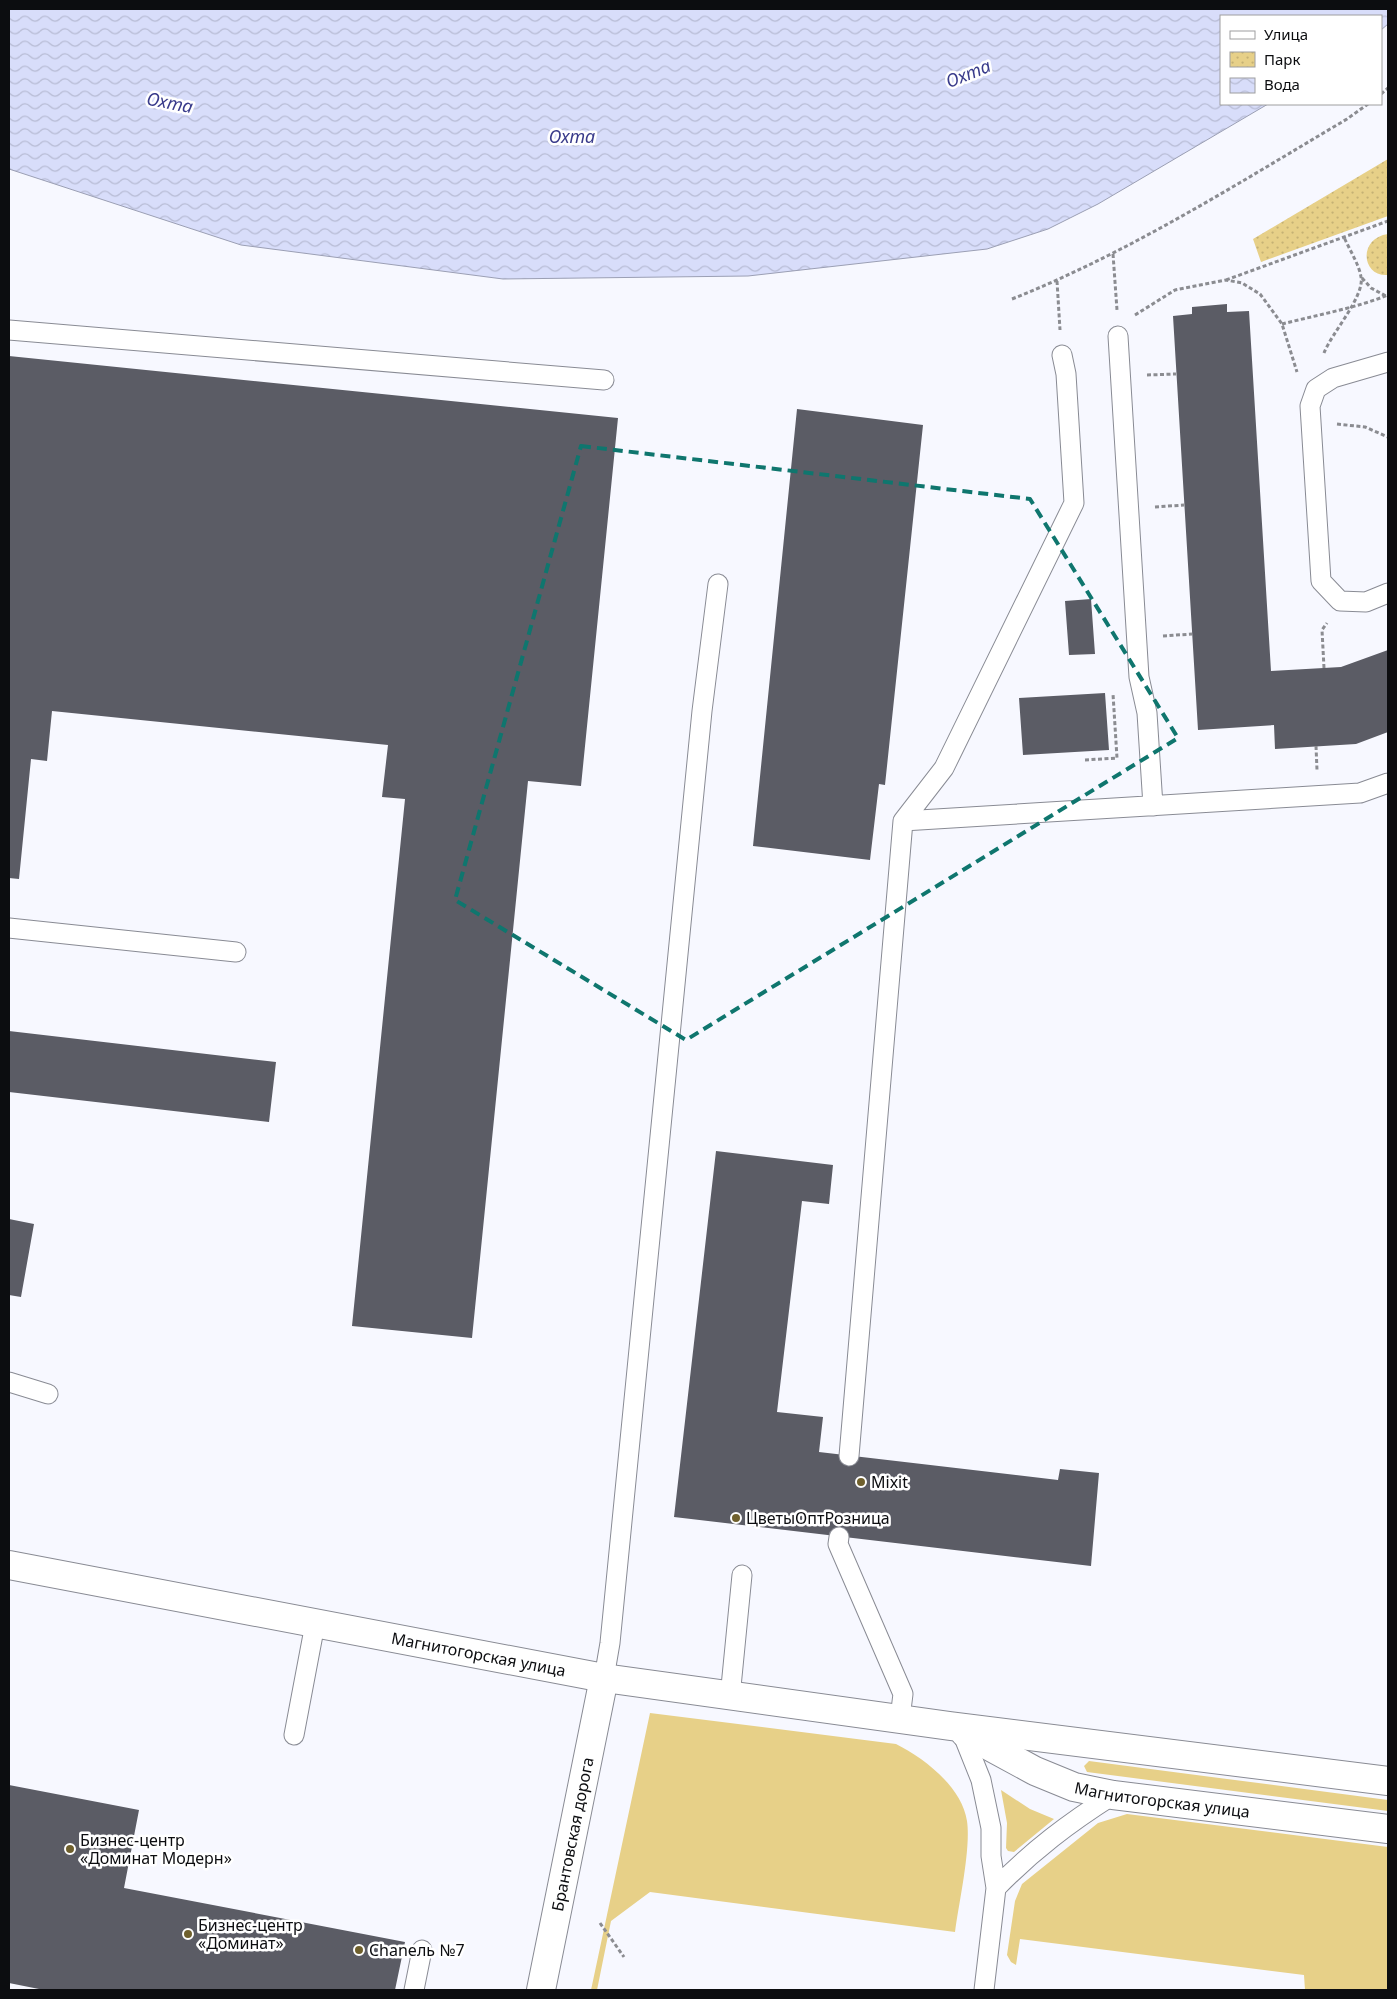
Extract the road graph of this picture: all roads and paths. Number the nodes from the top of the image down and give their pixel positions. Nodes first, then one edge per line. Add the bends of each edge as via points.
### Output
1 (1367, 105) edge
2 (1388, 221) edge
3 (1344, 237) junction
4 (1113, 254) junction
5 (1362, 278) junction
6 (1226, 280) junction
7 (1057, 281) junction
8 (1388, 296) edge
9 (1012, 299) dead end
10 (1351, 305) junction
11 (1117, 313) dead end
12 (1134, 316) dead end
13 (1282, 324) junction
14 (9, 330) edge
15 (1118, 336) dead end
16 (1062, 355) joint
17 (1388, 362) edge
18 (604, 380) dead end
19 (1316, 389) junction
20 (1311, 420) junction
21 (1388, 437) edge
22 (718, 584) dead end
23 (1388, 593) edge
24 (1340, 601) junction
25 (1324, 668) dead end
26 (1113, 686) dead end
27 (1084, 760) dead end
28 (1388, 783) edge
29 (1153, 806) junction
30 (903, 821) junction
31 (9, 928) edge
32 (236, 952) dead end
33 (9, 1382) edge
34 (48, 1394) dead end
35 (849, 1456) dead end
36 (839, 1537) dead end
37 (9, 1565) edge
38 (742, 1575) dead end
39 (315, 1624) junction
40 (604, 1678) junction
41 (730, 1697) junction
42 (900, 1718) junction
43 (956, 1728) junction
44 (294, 1735) dead end
45 (1388, 1781) edge
46 (1114, 1795) junction
47 (1388, 1829) edge
48 (996, 1888) junction
49 (600, 1924) dead end
50 (422, 1950) dead end
51 (624, 1958) dead end
52 (414, 1990) edge
53 (541, 1990) edge
54 (984, 1990) edge

1 - 4 path via 1347,120
2 - 3 path
3 - 5 path
3 - 6 path
4 - 7 path
4 - 11 path
5 - 8 path via 1372,288
5 - 10 path
6 - 12 path via 1175,290
6 - 13 path via 1242,283 1260,294
7 - 9 path
7 - 16 path
8 - 10 path via 1369,304
10 - 13 path
10 - 19 path via 1328,342
13 - 19 path via 1298,376
14 - 18 lane
15 - 29 lane via 1138,667 1147,714
16 - 30 lane via 1074,503 944,768
17 - 19 lane via 1332,378
19 - 20 lane via 1310,406
20 - 21 path via 1365,427
20 - 24 lane via 1321,582
22 - 40 lane via 702,710
23 - 24 lane via 1366,602
24 - 25 path via 1322,630
26 - 27 path via 1117,758
28 - 29 lane via 1360,793
29 - 30 lane
30 - 35 lane
31 - 32 lane
33 - 34 lane
36 - 42 lane via 838,1544 903,1694
37 - 39 street, Магнитогорская улица
38 - 41 lane
39 - 40 street, Магнитогорская улица
39 - 44 lane
40 - 41 street, Магнитогорская улица
40 - 53 street, Брантовская дорога
41 - 42 street, Магнитогорская улица
42 - 43 street, Магнитогорская улица
43 - 45 street, Магнитогорская улица
43 - 46 street, Магнитогорская улица via 1035,1771 1074,1787
43 - 48 lane via 981,1780 991,1828
46 - 47 street, Магнитогорская улица
46 - 48 lane via 1026,1857
48 - 54 lane
49 - 51 path
50 - 52 lane

